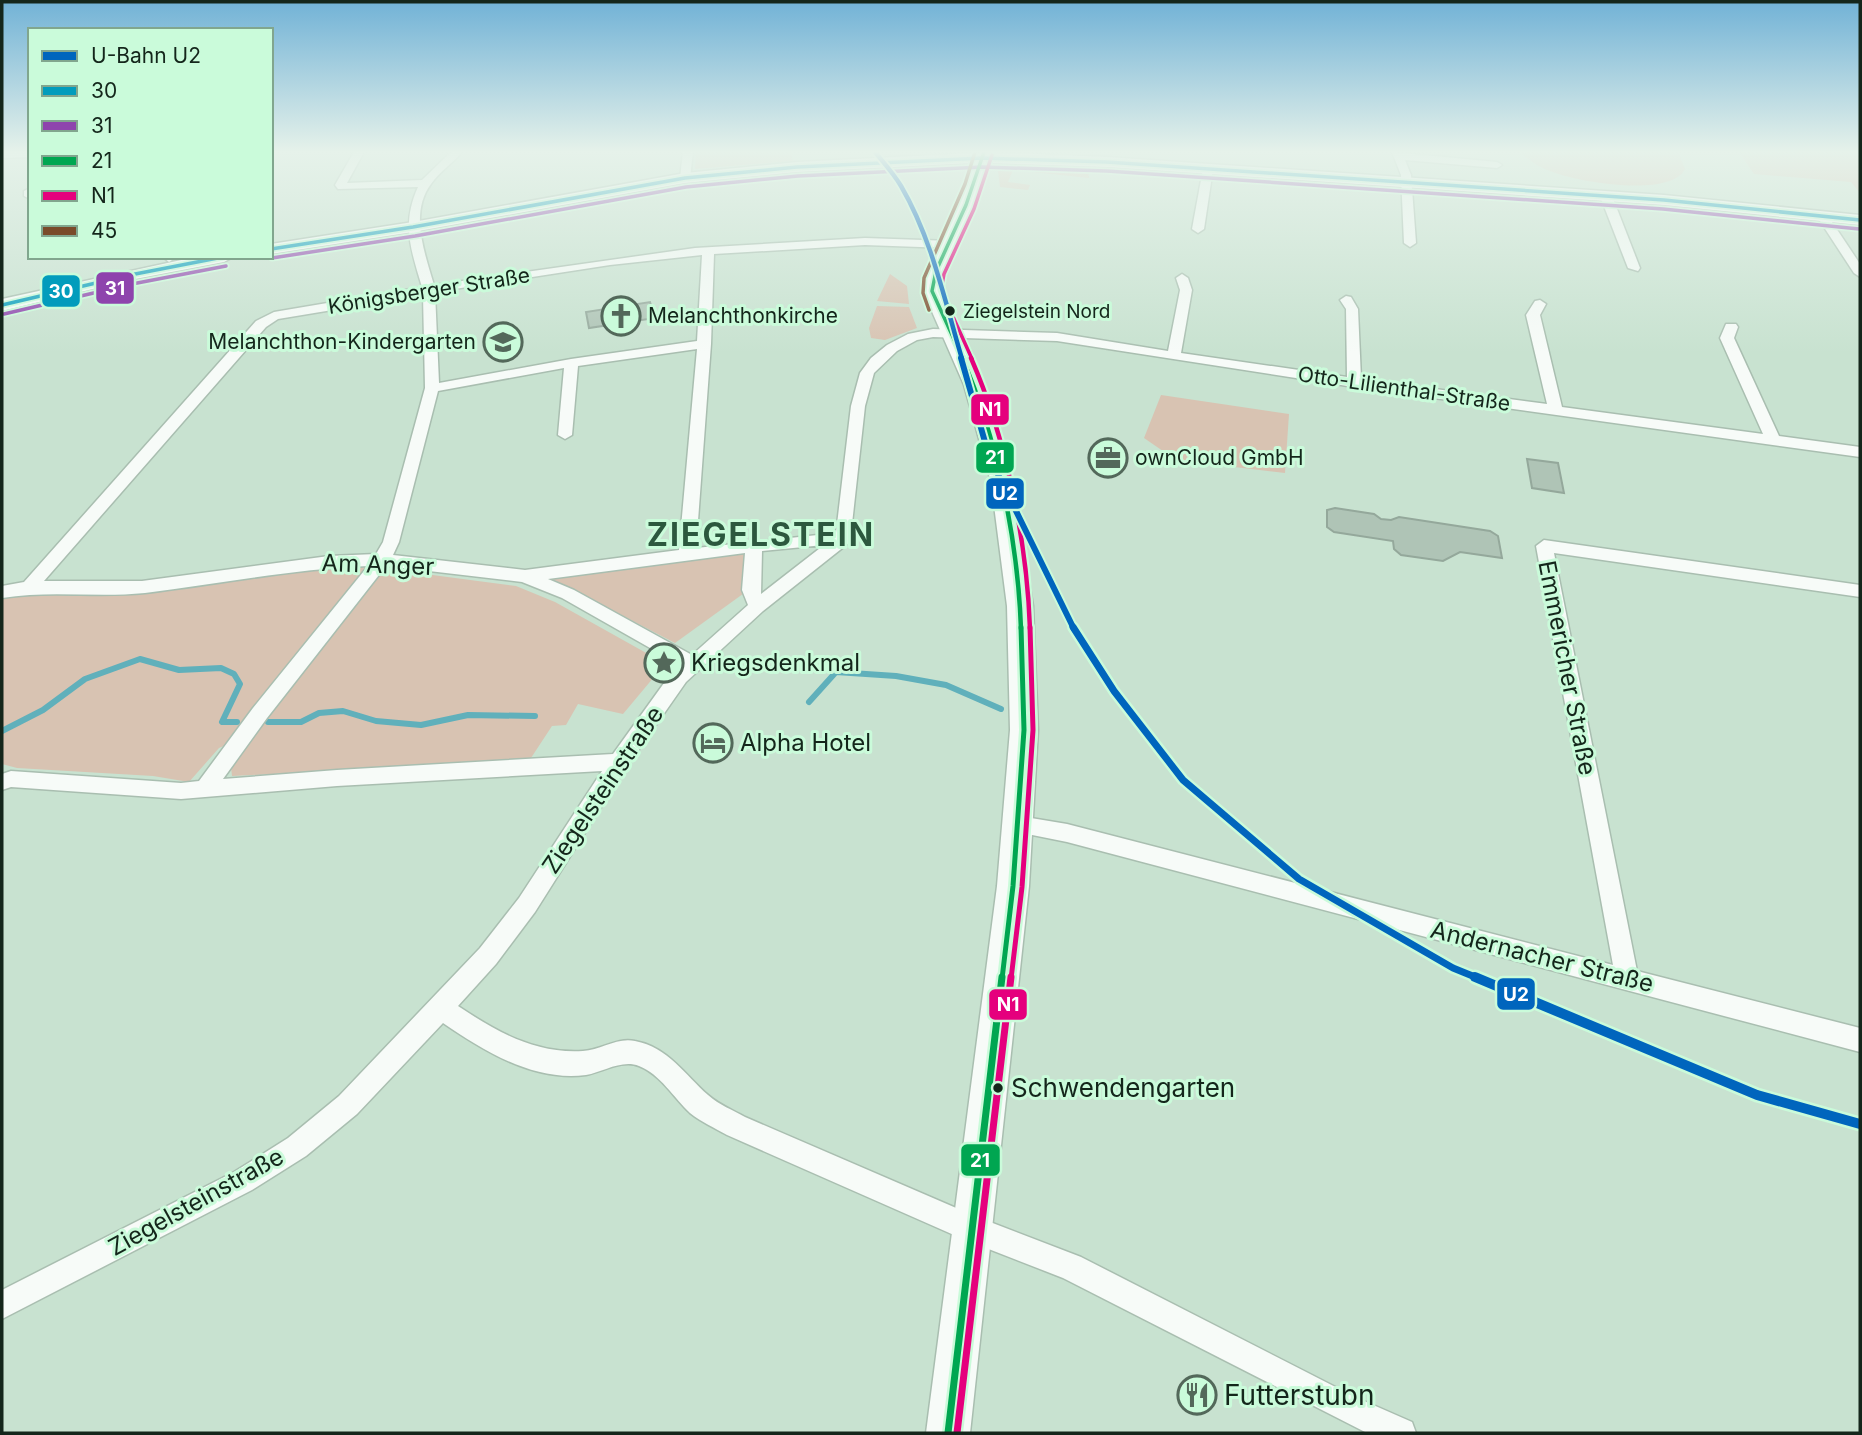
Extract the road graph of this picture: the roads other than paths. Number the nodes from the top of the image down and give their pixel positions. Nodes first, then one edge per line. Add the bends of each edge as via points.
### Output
1 (415, 219) edge
2 (458, 219) edge
3 (959, 219) edge
4 (1200, 219) edge
5 (1408, 219) edge
6 (1615, 219) edge
7 (1825, 219) edge
8 (414, 227) junction
9 (1198, 229) dead end
10 (1410, 243) dead end
11 (948, 244) junction
12 (273, 249) edge
13 (708, 252) junction
14 (214, 259) edge
15 (1634, 268) dead end
16 (1860, 273) edge
17 (1182, 278) dead end
18 (429, 290) junction
19 (1346, 300) dead end
20 (1540, 304) dead end
21 (2, 305) edge
22 (1731, 327) dead end
23 (948, 333) junction
24 (704, 344) junction
25 (1174, 356) junction
26 (571, 363) junction
27 (1354, 383) junction
28 (432, 388) junction
29 (1556, 410) junction
30 (565, 435) dead end
31 (1773, 440) junction
32 (1860, 452) edge
33 (844, 538) junction
34 (754, 546) junction
35 (687, 554) junction
36 (382, 560) junction
37 (524, 576) junction
38 (29, 587) junction
39 (1860, 591) edge
40 (2, 592) edge
41 (757, 607) junction
42 (692, 663) junction
43 (619, 762) junction
44 (5, 779) edge
45 (204, 790) junction
46 (1019, 825) junction
47 (1627, 979) junction
48 (441, 1009) junction
49 (1860, 1040) edge
50 (973, 1228) junction
51 (2, 1305) edge
52 (948, 1433) edge
53 (1401, 1433) edge

1 - 8 street
2 - 8 main road
3 - 11 main road
4 - 9 street
5 - 10 street
6 - 15 street
7 - 16 street
8 - 12 main road
8 - 18 street
11 - 13 street, Königsberger Straße via 821,243
11 - 23 main road via 932,291
13 - 18 street, Königsberger Straße
13 - 24 street
14 - 21 main road
17 - 25 street via 1186,290
18 - 28 street
18 - 38 street, Königsberger Straße via 274,317 261,324
19 - 27 street via 1352,309
20 - 29 street via 1533,315
22 - 31 street via 1727,338
23 - 25 street, Otto-Lilienthal-Straße via 1057,337
23 - 33 street via 904,341 867,373 858,406
23 - 46 main road via 985,415 1013,542 1023,677
24 - 26 street
24 - 35 street
25 - 27 street, Otto-Lilienthal-Straße
26 - 28 street
26 - 30 street
27 - 29 street, Otto-Lilienthal-Straße
28 - 36 street via 391,542
29 - 31 street, Otto-Lilienthal-Straße
31 - 32 street, Otto-Lilienthal-Straße
33 - 34 street, Am Anger
33 - 41 street, Ziegelsteinstraße
34 - 35 street, Am Anger
34 - 41 street via 751,590
35 - 37 street, Am Anger
36 - 37 street, Am Anger
36 - 38 street, Am Anger via 304,564 142,587
36 - 45 street
37 - 42 street via 568,594
38 - 40 street, Am Anger
39 - 47 street, Emmericher Straße via 1544,547
41 - 42 street, Ziegelsteinstraße
42 - 43 street, Ziegelsteinstraße
43 - 45 street
43 - 48 street, Ziegelsteinstraße via 527,905
44 - 45 street
46 - 47 street, Andernacher Straße
46 - 50 main road
47 - 49 street, Andernacher Straße
48 - 50 street via 501,1048 528,1058 557,1064 635,1053 655,1061 700,1106 736,1126
48 - 51 street, Ziegelsteinstraße via 348,1105 297,1147 243,1181
50 - 52 main road
50 - 53 street via 1071,1267

